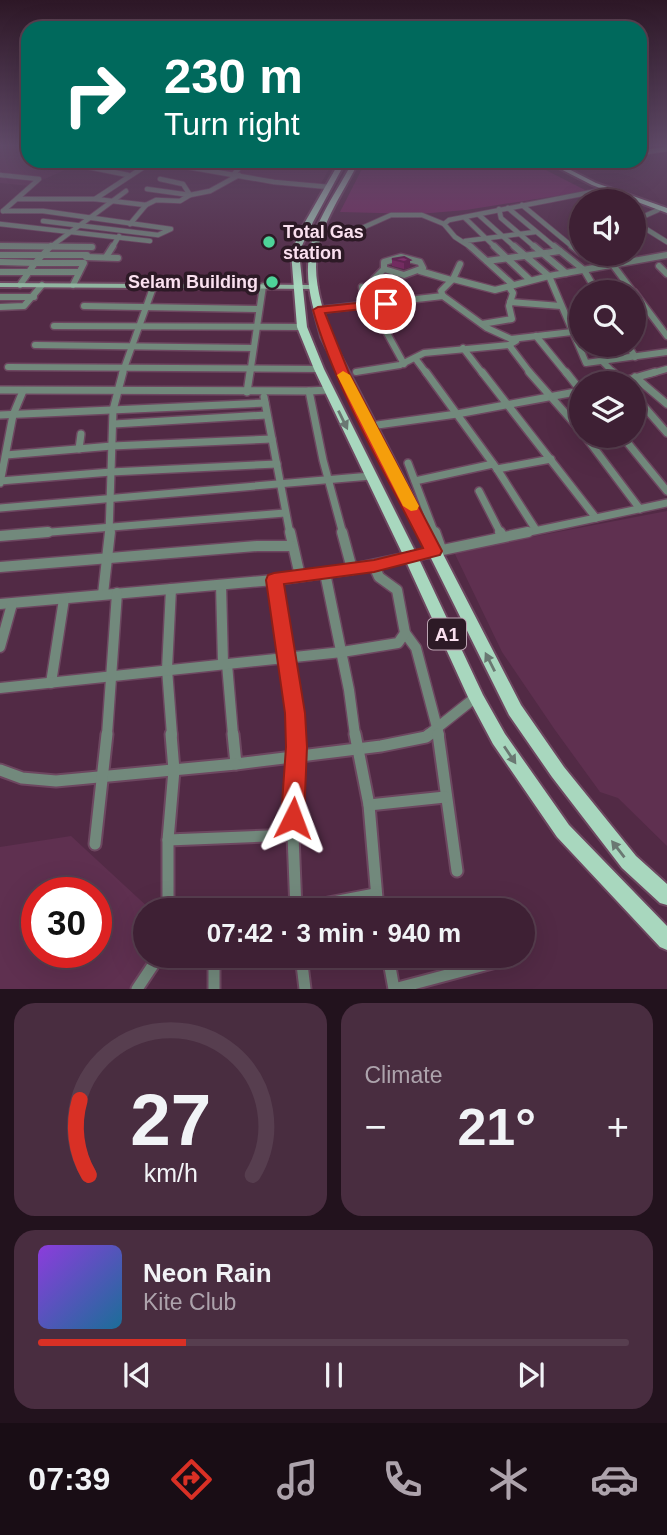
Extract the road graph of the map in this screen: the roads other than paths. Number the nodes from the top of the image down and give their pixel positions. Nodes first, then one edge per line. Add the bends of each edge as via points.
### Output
1 (24, 192) edge
2 (104, 192) edge
3 (125, 192) edge
4 (169, 192) edge
5 (188, 192) edge
6 (212, 192) edge
7 (326, 192) edge
8 (341, 192) edge
9 (614, 192) edge
10 (190, 195) junction
11 (569, 196) edge
12 (42, 197) junction
13 (62, 197) junction
14 (139, 198) dead end
15 (17, 199) junction
16 (78, 199) junction
17 (95, 199) junction
18 (112, 202) junction
19 (133, 204) junction
20 (146, 205) junction
21 (522, 205) junction
22 (646, 206) edge
23 (508, 208) junction
24 (499, 209) junction
25 (24, 211) junction
26 (43, 211) junction
27 (664, 212) edge
28 (1, 213) edge
29 (57, 213) junction
30 (479, 215) junction
31 (646, 216) edge
32 (88, 218) junction
33 (465, 218) junction
34 (43, 221) junction
35 (132, 222) junction
36 (0, 224) edge
37 (444, 224) junction
38 (78, 226) junction
39 (34, 228) junction
40 (362, 228) dead end
41 (646, 229) edge
42 (123, 231) junction
43 (70, 232) junction
44 (536, 232) junction
45 (520, 235) junction
46 (502, 237) junction
47 (8, 239) dead end
48 (99, 239) junction
49 (485, 239) junction
50 (116, 240) junction
51 (150, 241) dead end
52 (465, 241) junction
53 (667, 242) edge
54 (569, 243) edge
55 (1, 247) edge
56 (51, 247) junction
57 (92, 247) junction
58 (560, 251) junction
59 (379, 252) dead end
60 (542, 254) junction
61 (0, 255) edge
62 (42, 255) junction
63 (667, 255) edge
64 (524, 256) junction
65 (106, 257) junction
66 (118, 258) dead end
67 (86, 259) junction
68 (507, 259) junction
69 (646, 259) edge
70 (388, 260) junction
71 (487, 261) junction
72 (0, 262) edge
73 (35, 263) junction
74 (460, 264) dead end
75 (606, 266) edge
76 (659, 266) dead end
77 (598, 267) joint
78 (384, 269) junction
79 (584, 270) junction
80 (421, 271) junction
81 (0, 272) edge
82 (29, 272) junction
83 (79, 272) junction
84 (566, 273) junction
85 (667, 274) edge
86 (549, 276) junction
87 (452, 279) junction
88 (530, 280) junction
89 (590, 280) edge
90 (0, 285) edge
91 (20, 285) junction
92 (41, 285) junction
93 (73, 285) junction
94 (154, 285) junction
95 (263, 286) junction
96 (362, 286) dead end
97 (510, 286) junction
98 (297, 287) junction
99 (314, 287) junction
100 (443, 296) junction
101 (0, 297) edge
102 (34, 298) junction
103 (510, 302) junction
104 (386, 304) junction
105 (85, 306) dead end
106 (369, 306) junction
107 (561, 306) junction
108 (0, 307) edge
109 (148, 307) junction
110 (646, 308) edge
111 (258, 309) junction
112 (318, 310) junction
113 (482, 324) junction
114 (569, 325) edge
115 (54, 326) dead end
116 (141, 326) junction
117 (256, 327) junction
118 (302, 327) junction
119 (569, 332) edge
120 (667, 335) edge
121 (536, 336) junction
122 (513, 343) junction
123 (35, 345) dead end
124 (133, 346) junction
125 (253, 348) junction
126 (463, 348) junction
127 (667, 352) edge
128 (646, 355) edge
129 (583, 357) edge
130 (635, 357) edge
131 (415, 358) junction
132 (603, 362) junction
133 (404, 363) junction
134 (8, 367) dead end
135 (124, 369) junction
136 (250, 369) junction
137 (319, 369) junction
138 (666, 370) edge
139 (611, 371) edge
140 (356, 372) dead end
141 (646, 375) edge
142 (569, 376) edge
143 (646, 386) edge
144 (0, 390) edge
145 (329, 390) junction
146 (23, 391) junction
147 (116, 391) junction
148 (309, 391) junction
149 (247, 392) junction
150 (264, 392) junction
151 (569, 393) edge
152 (551, 396) junction
153 (265, 403) junction
154 (505, 404) junction
155 (667, 404) edge
156 (646, 408) edge
157 (113, 410) junction
158 (457, 414) junction
159 (0, 415) edge
160 (13, 415) junction
161 (267, 415) junction
162 (569, 417) edge
163 (114, 424) junction
164 (370, 426) junction
165 (667, 433) edge
166 (81, 434) dead end
167 (272, 439) junction
168 (112, 446) junction
169 (594, 448) edge
170 (632, 448) edge
171 (79, 449) junction
172 (6, 455) junction
173 (551, 459) junction
174 (408, 463) dead end
175 (277, 464) junction
176 (495, 467) junction
177 (111, 472) junction
178 (371, 476) junction
179 (329, 481) junction
180 (415, 481) junction
181 (0, 482) edge
182 (280, 485) junction
183 (479, 491) dead end
184 (667, 491) edge
185 (111, 497) junction
186 (667, 503) edge
187 (0, 508) edge
188 (640, 509) junction
189 (285, 513) junction
190 (596, 518) junction
191 (110, 527) junction
192 (536, 530) junction
193 (0, 536) edge
194 (503, 537) junction
195 (292, 546) junction
196 (437, 550) junction
197 (411, 556) junction
198 (107, 560) junction
199 (374, 566) junction
200 (0, 567) edge
201 (352, 569) junction
202 (325, 573) junction
203 (300, 576) junction
204 (274, 580) junction
205 (220, 585) junction
206 (171, 589) junction
207 (117, 593) junction
208 (103, 594) junction
209 (64, 599) junction
210 (0, 604) edge
211 (12, 604) junction
212 (405, 633) junction
213 (0, 647) edge
214 (342, 652) junction
215 (284, 656) junction
216 (225, 664) junction
217 (167, 669) junction
218 (113, 676) junction
219 (51, 684) junction
220 (0, 688) edge
221 (476, 697) junction
222 (438, 729) junction
223 (357, 748) junction
224 (295, 758) junction
225 (236, 764) junction
226 (0, 770) edge
227 (174, 770) junction
228 (105, 777) junction
229 (445, 797) junction
230 (369, 805) junction
231 (293, 835) junction
232 (168, 840) junction
233 (95, 844) dead end
234 (457, 871) dead end
235 (375, 894) junction
236 (667, 897) edge
237 (168, 898) edge
238 (296, 898) edge
239 (360, 898) edge
240 (376, 898) edge
241 (667, 940) edge
242 (151, 968) edge
243 (214, 968) edge
244 (302, 968) edge
245 (390, 968) edge
246 (473, 968) edge
247 (137, 989) edge
248 (214, 989) edge
249 (305, 989) edge

1 - 15 street
2 - 17 street
3 - 18 street
4 - 10 street
5 - 10 street
6 - 10 street
7 - 98 main road, A1 via 298,243
8 - 99 main road, A1 via 314,247
9 - 27 main road
10 - 20 street via 180,201
11 - 21 street
12 - 13 street
12 - 15 street
12 - 25 street
13 - 16 street
13 - 26 street
14 - 19 street
15 - 28 street
16 - 17 street
16 - 29 street
17 - 18 street
18 - 19 street
18 - 32 street
19 - 20 street
20 - 35 street
21 - 23 street
21 - 54 street
22 - 27 main road
23 - 24 street
23 - 44 street
24 - 30 street
24 - 45 street via 501,218
25 - 26 street
25 - 28 street
26 - 29 street
27 - 31 street
29 - 32 street
29 - 34 street
30 - 33 street
30 - 46 street
32 - 35 street
32 - 38 street
33 - 37 street
33 - 49 street
34 - 38 street
34 - 39 street
35 - 42 street
35 - 42 street via 171,229 161,234
36 - 39 street
37 - 40 street via 422,215 391,215
37 - 52 street via 452,235
38 - 42 street
38 - 43 street
39 - 43 street
41 - 53 street
42 - 50 street
43 - 48 street
43 - 56 street
44 - 45 street
44 - 58 street
45 - 46 street
45 - 60 street
46 - 49 street
46 - 64 street
47 - 55 street
48 - 50 street
48 - 57 street
49 - 52 street
49 - 68 street
50 - 51 street
50 - 65 street
52 - 71 street
55 - 56 street
56 - 57 street
56 - 62 street
57 - 67 street
58 - 60 street
58 - 79 street
59 - 70 street
60 - 64 street
60 - 84 street
61 - 62 street
62 - 67 street
62 - 73 street
63 - 69 street
64 - 68 street
64 - 86 street
65 - 66 street
65 - 67 street
67 - 73 street
67 - 83 street
68 - 71 street
68 - 88 street
70 - 78 street
70 - 80 street via 415,259 423,265
71 - 97 street
72 - 73 street
73 - 82 street
74 - 87 street
75 - 77 street
76 - 85 street
77 - 79 street
78 - 80 street via 401,275
78 - 104 street via 374,279 402,286
79 - 84 street
79 - 89 street
80 - 87 street
81 - 82 street
82 - 83 street
82 - 91 street
83 - 93 street
84 - 86 street
86 - 88 street
86 - 107 street
87 - 97 street via 491,289
87 - 100 street via 441,291
88 - 97 street
90 - 91 street
91 - 92 street
92 - 93 street
92 - 102 street
93 - 94 street
94 - 95 street
94 - 109 street
95 - 98 street
95 - 111 street
96 - 106 street
97 - 103 street
98 - 99 street
98 - 118 main road, A1
99 - 112 main road, A1
100 - 104 street
100 - 113 street
101 - 102 street
102 - 108 street via 21,307
103 - 107 street
103 - 113 street via 510,321
104 - 106 street
105 - 109 street
106 - 112 street
106 - 133 street
107 - 114 street
109 - 111 street
109 - 116 street
110 - 120 street
111 - 117 street
112 - 164 main road, A1 via 326,337
113 - 122 street
115 - 116 street
116 - 117 street
116 - 124 street
117 - 118 street
117 - 125 street
118 - 137 main road, A1
119 - 121 street
121 - 122 street
121 - 142 street
122 - 126 street
122 - 152 street via 538,384
123 - 124 street
124 - 125 street
124 - 135 street
125 - 136 street
126 - 131 street
126 - 154 street
127 - 128 street
129 - 132 street via 585,362
130 - 132 street
131 - 133 street
131 - 158 street
132 - 139 street
133 - 140 street
134 - 135 street
135 - 136 street
135 - 147 street
136 - 137 street
136 - 149 street
137 - 145 main road, A1
138 - 141 street
143 - 155 street
144 - 146 street
145 - 148 street
145 -> 178 main road, A1
146 - 147 street
146 - 160 street
147 - 149 street
147 - 157 street
148 - 150 street
148 - 179 street
149 - 150 street
150 - 153 street
151 - 152 street
152 - 154 street
152 - 162 street
153 - 157 street
153 - 161 street
154 - 158 street
154 - 173 street
156 - 165 street
157 - 160 street
157 - 163 street
158 - 164 street
158 - 176 street
159 - 160 street
160 - 172 street
161 - 163 street
161 - 167 street
163 - 168 street
164 - 196 main road, A1
166 - 171 street
167 - 168 street
167 - 175 street
168 - 171 street
168 - 177 street
169 - 188 street
170 - 184 street
171 - 172 street
172 - 181 street
173 - 176 street
173 - 190 street
174 - 180 street
175 - 177 street
175 - 182 street
176 - 180 street
176 - 192 street
177 - 181 street
177 - 185 street
178 - 179 street
178 - 197 main road, A1
179 - 182 street
179 - 201 street
180 - 196 street
182 - 185 street
182 - 189 street
183 - 194 street
185 - 187 street
185 - 191 street
186 - 188 street
188 - 190 street
189 - 191 street
189 - 195 street
190 - 192 street
191 - 193 street
191 - 198 street
192 - 194 street
194 - 196 street
195 - 198 street
195 - 203 street
196 - 197 street
236 -> 196 main road, A1 via 629,862 515,710
197 - 199 street
197 - 221 main road, A1
198 - 200 street
198 - 208 street
199 - 201 street
199 - 212 street via 379,578 397,590
201 - 202 street
202 - 203 street
202 - 214 street
203 - 204 street
204 - 205 street
204 - 215 street
205 - 206 street
205 - 216 street
206 - 207 street
206 - 217 street
207 - 208 street
207 - 218 street
208 - 209 street
209 - 211 street
209 - 219 street
210 - 211 street
211 - 213 street
212 - 214 street via 398,643
212 - 222 street via 416,648
214 - 215 street
214 - 223 street
215 - 216 street
215 - 224 street via 295,713
216 - 217 street
216 - 225 street
217 - 218 street
217 - 227 street
218 - 219 street
218 - 228 street
219 - 220 street
221 - 222 street
221 -> 241 main road, A1 via 499,739 563,831
222 - 223 street via 426,737
222 - 229 street
223 - 224 street
223 - 230 street
224 - 225 street
224 - 231 street
225 - 227 street
226 - 228 street via 38,781
227 - 228 street
227 - 232 street
228 - 233 street
229 - 230 street
229 - 234 street
230 - 235 street
231 - 232 street
231 - 238 street
232 - 237 street
235 - 239 street
235 - 240 street
242 - 247 street
243 - 248 street
244 - 249 street
245 - 246 street via 394,989

